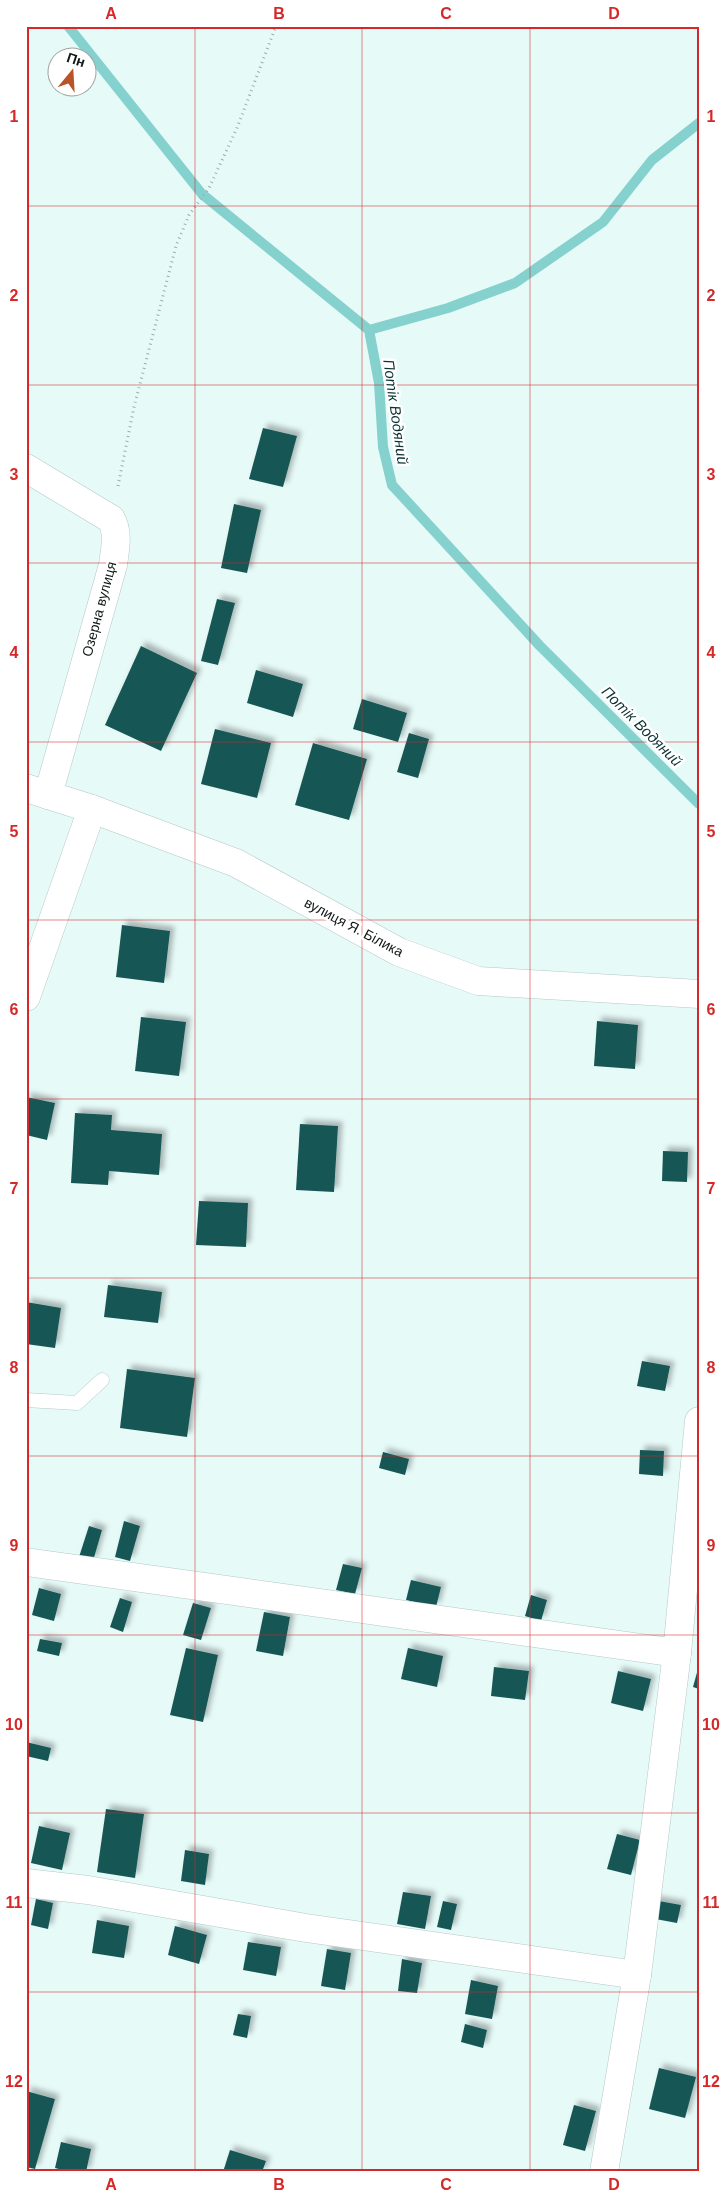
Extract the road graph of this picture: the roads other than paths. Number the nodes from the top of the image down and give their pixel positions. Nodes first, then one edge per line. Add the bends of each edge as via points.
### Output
1 (26, 468) edge
2 (37, 792) edge
3 (92, 809) junction
4 (699, 994) edge
5 (26, 998) edge
6 (102, 1380) dead end
7 (26, 1400) edge
8 (699, 1421) edge
9 (26, 1562) edge
10 (677, 1653) junction
11 (26, 1883) edge
12 (637, 1975) junction
13 (604, 2172) edge

1 - 2 street, Озерна вулиця via 111,518 116,538 113,566
2 - 3 street, вулиця Я. Білика
3 - 4 street, вулиця Я. Білика via 236,864 399,952 478,981
3 - 5 street
6 - 7 lane via 77,1403
8 - 10 street
9 - 10 street
10 - 12 street
11 - 12 street via 88,1890 306,1928
12 - 13 street

